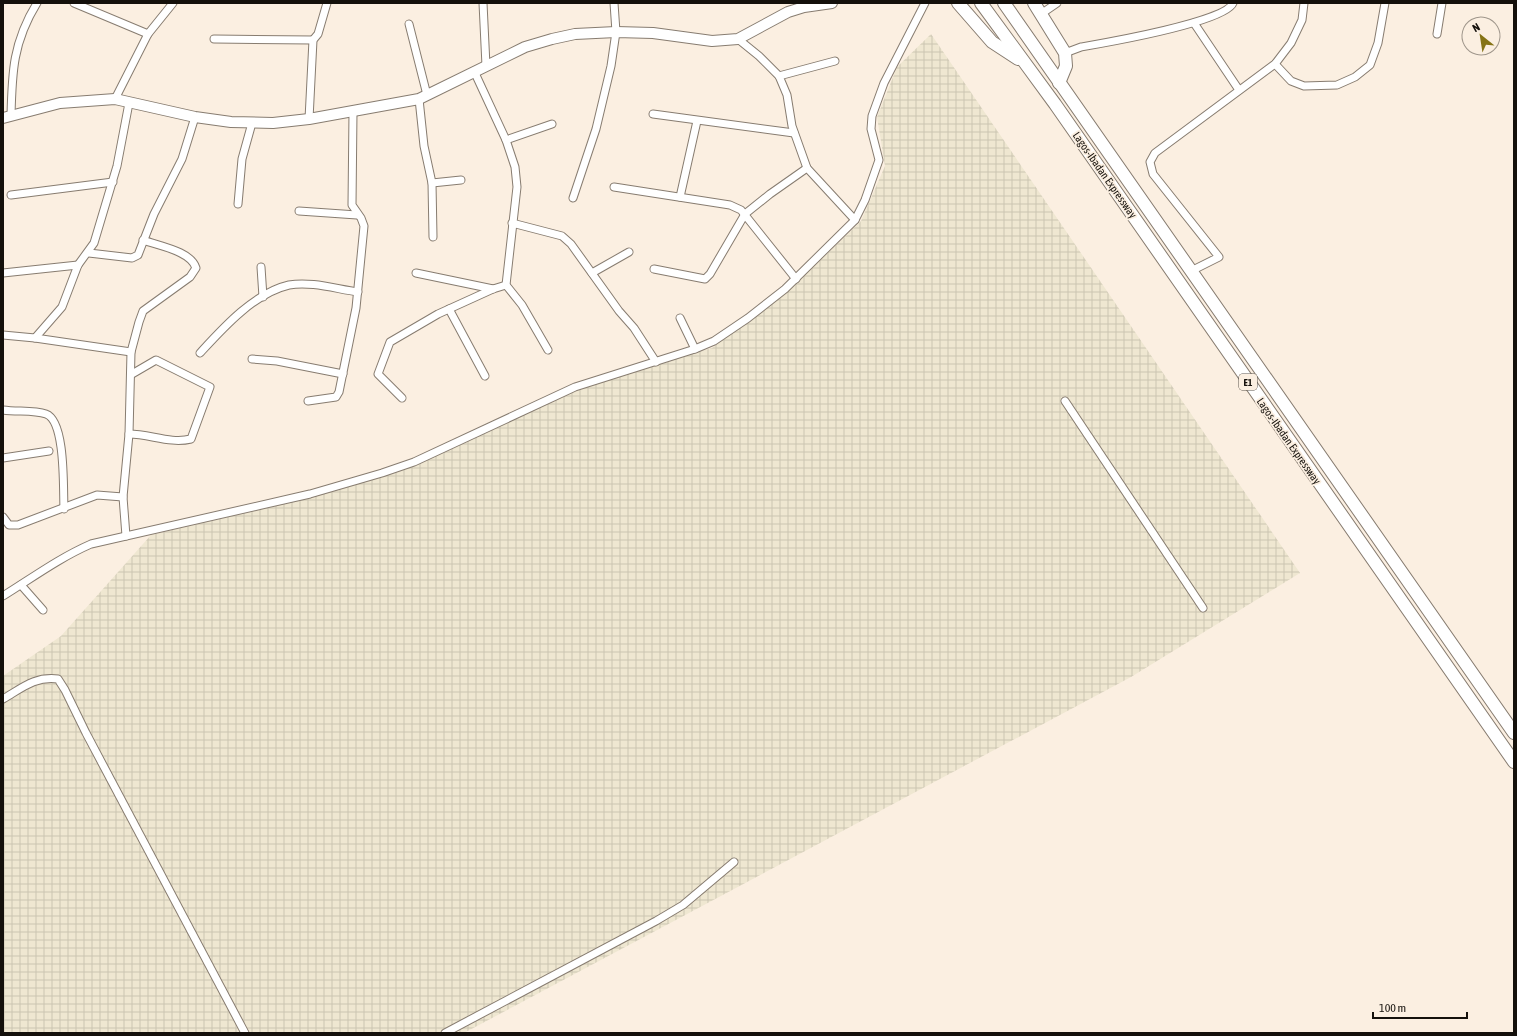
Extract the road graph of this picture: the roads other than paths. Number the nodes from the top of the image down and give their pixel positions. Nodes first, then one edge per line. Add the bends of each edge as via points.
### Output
1 (37, 3) edge
2 (74, 3) edge
3 (173, 3) edge
4 (327, 3) edge
5 (483, 3) edge
6 (614, 3) edge
7 (832, 3) edge
8 (925, 3) edge
9 (958, 3) edge
10 (981, 3) edge
11 (1004, 3) edge
12 (1034, 3) edge
13 (1057, 3) edge
14 (1233, 3) edge
15 (1304, 3) edge
16 (1385, 3) edge
17 (1442, 3) edge
18 (1041, 14) junction
19 (1194, 23) junction
20 (409, 24) dead end
21 (616, 32) junction
22 (148, 34) junction
23 (1437, 34) dead end
24 (214, 39) dead end
25 (738, 39) junction
26 (313, 40) junction
27 (1065, 53) junction
28 (835, 61) dead end
29 (1023, 62) junction
30 (1275, 64) junction
31 (486, 66) junction
32 (474, 71) junction
33 (779, 76) junction
34 (1059, 82) junction
35 (1239, 90) junction
36 (423, 97) junction
37 (115, 99) junction
38 (129, 103) junction
39 (353, 112) junction
40 (653, 114) dead end
41 (7, 117) edge
42 (195, 117) junction
43 (309, 119) junction
44 (697, 121) junction
45 (252, 123) junction
46 (552, 124) dead end
47 (794, 134) junction
48 (506, 140) junction
49 (807, 168) junction
50 (461, 180) dead end
51 (113, 182) junction
52 (432, 183) junction
53 (614, 187) dead end
54 (11, 195) dead end
55 (680, 197) junction
56 (574, 198) dead end
57 (238, 204) dead end
58 (299, 210) dead end
59 (745, 214) junction
60 (357, 215) junction
61 (855, 220) junction
62 (512, 223) junction
63 (434, 236) dead end
64 (143, 240) junction
65 (629, 252) dead end
66 (89, 253) junction
67 (78, 265) junction
68 (261, 267) dead end
69 (654, 269) dead end
70 (1191, 271) junction
71 (3, 273) edge
72 (416, 273) dead end
73 (592, 273) junction
74 (796, 279) junction
75 (506, 285) junction
76 (493, 289) junction
77 (358, 292) junction
78 (263, 297) junction
79 (449, 309) junction
80 (680, 318) dead end
81 (3, 335) edge
82 (35, 338) junction
83 (695, 349) junction
84 (548, 350) dead end
85 (132, 352) junction
86 (200, 353) dead end
87 (252, 359) dead end
88 (656, 362) junction
89 (132, 374) junction
90 (343, 374) junction
91 (485, 376) dead end
92 (402, 398) dead end
93 (308, 401) dead end
94 (1065, 401) dead end
95 (3, 410) edge
96 (129, 434) junction
97 (49, 451) dead end
98 (3, 458) edge
99 (123, 497) junction
100 (64, 509) junction
101 (3, 516) edge
102 (126, 536) junction
103 (21, 585) junction
104 (3, 596) edge
105 (1203, 608) dead end
106 (43, 610) dead end
107 (3, 699) edge
108 (1514, 733) edge
109 (1514, 762) edge
110 (734, 862) dead end
111 (245, 1033) edge
112 (446, 1033) edge

1 - 41 street via 14,56
2 - 22 street
3 - 22 street
4 - 26 street via 318,34
5 - 31 street
6 - 21 street
7 - 25 street via 788,12
8 - 61 street via 884,83 872,116 871,129 879,160
9 - 29 highway via 992,42
10 - 29 highway, Lagos-Ibadan Expressway / E1
11 - 34 highway, Lagos-Ibadan Expressway / E1
12 - 18 highway
13 - 18 street
14 - 19 street via 1222,12
15 - 30 street via 1302,20 1291,43
16 - 30 street via 1378,43 1370,65 1355,77 1337,85 1304,86 1291,81
17 - 23 street
18 - 27 highway
19 - 27 street via 1081,47
19 - 35 street
20 - 36 street
21 - 25 street via 652,33 713,41
21 - 31 street via 552,38 525,47
21 - 56 street via 596,129
22 - 37 street
24 - 26 street
25 - 33 street via 760,56
26 - 43 street
27 - 34 highway via 1066,66
28 - 33 street
29 - 109 highway, Lagos-Ibadan Expressway / E1 via 1056,104
30 - 35 street
31 - 32 street
32 - 36 street
32 - 48 street
33 - 47 street via 787,96
34 - 70 highway, Lagos-Ibadan Expressway / E1
35 - 70 street via 1155,153 1150,162 1153,174 1219,257
36 - 39 street
36 - 52 street via 424,146
37 - 38 street
37 - 41 street via 60,103
38 - 42 street
38 - 51 street
39 - 43 street
39 - 60 street via 352,205
40 - 44 street
42 - 45 street
42 - 64 street via 182,159
43 - 45 street
44 - 47 street
44 - 55 street
45 - 57 street via 242,159
46 - 48 street
47 - 49 street
48 - 62 street via 515,167 517,187
49 - 59 street
49 - 61 street
50 - 52 street
51 - 54 street
51 - 66 street
52 - 63 street
53 - 55 street
55 - 59 street via 730,205
58 - 60 street
59 - 69 street via 705,279
59 - 74 street
60 - 77 street via 364,226
61 - 74 street
62 - 73 street via 562,236 572,244
62 - 75 street
64 - 66 street via 135,257
64 - 85 street via 188,256 196,268 190,277 143,311
65 - 73 street
66 - 67 street
67 - 71 street
67 - 82 street via 62,307
68 - 78 street
70 - 108 highway, Lagos-Ibadan Expressway / E1
72 - 76 street
73 - 88 street
74 - 83 street via 748,318 714,341
75 - 76 street
75 - 84 street via 522,305
76 - 79 street
77 - 78 street via 310,284 289,285
77 - 90 street
78 - 86 street via 229,323
79 - 91 street
79 - 92 street via 390,342 378,374
80 - 83 street
81 - 82 street
82 - 85 street
83 - 88 street
85 - 89 street
87 - 90 street via 277,361
88 - 102 street via 576,386 421,459 382,474 310,494
89 - 96 street
89 - 96 street via 156,360 210,387 191,439 171,440
90 - 93 street via 340,392 336,397
94 - 105 street
95 - 100 street via 46,414 53,418 59,432
96 - 99 street
97 - 98 street
99 - 100 street via 97,495
99 - 102 street
100 - 101 street via 12,526
102 - 103 street via 91,544 69,554
103 - 104 street
103 - 106 street
107 - 111 street via 34,680 46,677 58,679
110 - 112 street via 682,905 656,921

